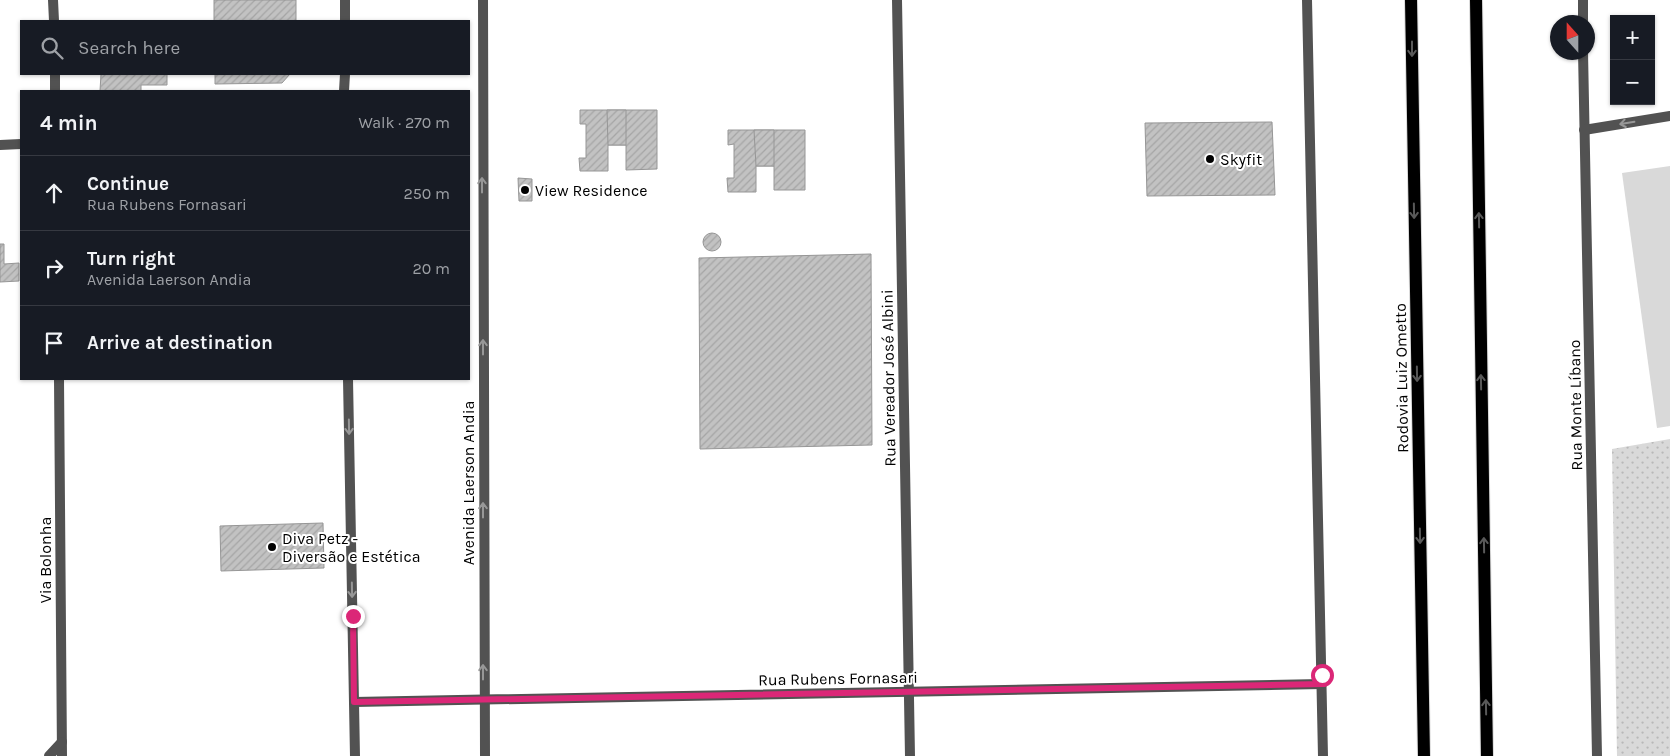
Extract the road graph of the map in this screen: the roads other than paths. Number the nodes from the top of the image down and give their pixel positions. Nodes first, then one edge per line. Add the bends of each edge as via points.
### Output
1 (53, 0) edge
2 (345, 0) edge
3 (483, 0) edge
4 (896, 0) edge
5 (1307, 0) edge
6 (1411, 0) edge
7 (1476, 0) edge
8 (1583, 0) edge
9 (1583, 15) edge
10 (54, 20) edge
11 (345, 20) edge
12 (1584, 60) edge
13 (55, 75) edge
14 (344, 75) edge
15 (55, 90) edge
16 (344, 90) edge
17 (1670, 116) edge
18 (1584, 130) junction
19 (20, 144) edge
20 (0, 145) edge
21 (59, 380) edge
22 (348, 380) edge
23 (1322, 684) junction
24 (909, 691) junction
25 (483, 699) junction
26 (354, 702) junction
27 (62, 742) junction
28 (49, 756) edge
29 (62, 756) edge
30 (355, 756) edge
31 (485, 756) edge
32 (910, 756) edge
33 (1323, 756) edge
34 (1424, 756) edge
35 (1486, 756) edge
36 (1597, 756) edge

1 - 10 street
2 - 11 street
25 -> 3 street, Avenida Laerson Andia
4 - 24 street, Rua Vereador José Albini
5 - 23 street
6 -> 34 main road, Rodovia Luiz Ometto
35 -> 7 main road
8 - 9 street
12 - 18 street, Rua Monte Líbano
13 - 15 street
14 - 16 street
17 -> 18 street
18 - 36 street, Rua Monte Líbano
19 - 20 street
21 - 27 street, Via Bolonha
22 -> 26 street
23 - 24 street, Rua Rubens Fornasari
23 - 33 street
24 - 25 street, Rua Rubens Fornasari
24 - 32 street, Rua Vereador José Albini
25 - 26 street, Rua Rubens Fornasari
25 - 31 street, Avenida Laerson Andia
26 - 30 street
27 - 28 street
27 - 29 street, Via Bolonha

